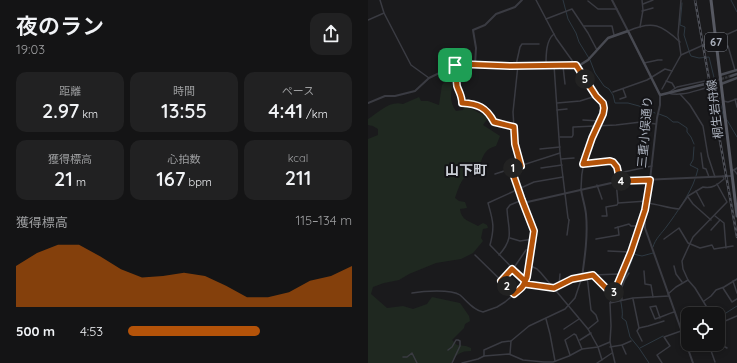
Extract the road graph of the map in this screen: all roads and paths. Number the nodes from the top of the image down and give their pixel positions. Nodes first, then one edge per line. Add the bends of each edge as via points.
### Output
1 (380, 0) edge
2 (521, 0) edge
3 (536, 0) edge
4 (612, 0) edge
5 (642, 0) edge
6 (653, 0) edge
7 (681, 0) edge
8 (711, 0) edge
9 (588, 1) edge
10 (643, 4) junction
11 (653, 8) dead end
12 (617, 9) junction
13 (642, 11) junction
14 (384, 13) junction
15 (546, 19) junction
16 (368, 20) edge
17 (583, 26) junction
18 (640, 27) junction
19 (737, 30) edge
20 (628, 31) junction
21 (554, 34) junction
22 (614, 35) junction
23 (716, 40) junction
24 (680, 42) junction
25 (539, 44) dead end
26 (597, 50) junction
27 (717, 51) junction
28 (681, 55) junction
29 (662, 60) dead end
30 (644, 63) junction
31 (456, 65) junction
32 (476, 65) junction
33 (517, 65) junction
34 (546, 65) junction
35 (554, 65) junction
36 (563, 65) junction
37 (576, 65) junction
38 (672, 71) junction
39 (736, 71) edge
40 (720, 75) junction
41 (731, 76) tunnel mouth
42 (651, 77) junction
43 (429, 78) junction
44 (737, 78) edge
45 (666, 81) junction
46 (566, 84) dead end
47 (704, 84) tunnel mouth
48 (721, 84) junction
49 (675, 88) junction
50 (623, 89) junction
51 (662, 89) dead end
52 (613, 92) dead end
53 (668, 93) junction
54 (680, 94) junction
55 (660, 95) junction
56 (596, 96) junction
57 (620, 99) dead end
58 (736, 99) edge
59 (723, 101) junction
60 (557, 102) junction
61 (368, 103) edge
62 (737, 107) edge
63 (567, 109) dead end
64 (557, 110) junction
65 (643, 110) dead end
66 (583, 120) dead end
67 (600, 122) junction
68 (641, 122) junction
69 (656, 124) junction
70 (597, 126) junction
71 (514, 127) junction
72 (559, 137) junction
73 (560, 147) junction
74 (540, 149) dead end
75 (701, 152) dead end
76 (560, 153) junction
77 (561, 158) junction
78 (574, 158) dead end
79 (583, 164) junction
80 (562, 165) junction
81 (521, 166) junction
82 (652, 166) junction
83 (511, 168) junction
84 (541, 168) dead end
85 (734, 170) edge
86 (619, 173) junction
87 (495, 174) dead end
88 (737, 174) edge
89 (723, 176) junction
90 (732, 176) junction
91 (563, 177) junction
92 (709, 177) junction
93 (715, 177) junction
94 (650, 180) junction
95 (616, 181) junction
96 (620, 181) junction
97 (717, 184) junction
98 (597, 186) junction
99 (518, 189) junction
100 (581, 189) junction
101 (696, 191) junction
102 (564, 192) junction
103 (688, 197) junction
104 (602, 200) dead end
105 (522, 202) junction
106 (646, 202) junction
107 (618, 203) junction
108 (704, 206) dead end
109 (645, 210) junction
110 (602, 216) dead end
111 (715, 216) junction
112 (737, 216) edge
113 (711, 220) junction
114 (720, 220) junction
115 (639, 226) junction
116 (615, 228) dead end
117 (618, 228) junction
118 (711, 230) dead end
119 (567, 235) dead end
120 (510, 237) junction
121 (533, 239) junction
122 (596, 239) dead end
123 (664, 239) dead end
124 (690, 243) junction
125 (733, 246) dead end
126 (532, 248) junction
127 (726, 248) junction
128 (608, 251) dead end
129 (631, 252) junction
130 (474, 255) dead end
131 (499, 255) junction
132 (529, 265) junction
133 (674, 266) dead end
134 (512, 269) junction
135 (644, 271) dead end
136 (629, 273) dead end
137 (560, 274) dead end
138 (593, 275) junction
139 (621, 275) junction
140 (587, 276) junction
141 (582, 277) junction
142 (737, 279) edge
143 (688, 280) junction
144 (501, 281) junction
145 (525, 281) junction
146 (733, 281) junction
147 (682, 283) junction
148 (525, 284) junction
149 (559, 286) junction
150 (554, 288) junction
151 (723, 288) junction
152 (412, 293) dead end
153 (737, 293) edge
154 (514, 294) junction
155 (613, 295) junction
156 (668, 295) junction
157 (653, 297) junction
158 (633, 298) junction
159 (737, 299) edge
160 (622, 300) junction
161 (704, 301) junction
162 (610, 302) junction
163 (568, 306) junction
164 (707, 307) edge
165 (674, 312) junction
166 (737, 316) edge
167 (660, 318) junction
168 (546, 319) junction
169 (579, 319) junction
170 (664, 321) dead end
171 (725, 321) edge
172 (679, 326) joint
173 (639, 328) junction
174 (564, 329) dead end
175 (588, 329) junction
176 (681, 330) joint
177 (591, 333) junction
178 (580, 340) junction
179 (511, 341) junction
180 (631, 341) dead end
181 (642, 341) dead end
182 (610, 342) junction
183 (622, 345) junction
184 (598, 347) junction
185 (610, 348) junction
186 (582, 349) junction
187 (448, 350) dead end
188 (688, 351) edge
189 (711, 351) edge
190 (612, 353) junction
191 (510, 354) junction
192 (626, 354) dead end
193 (570, 355) junction
194 (484, 356) junction
195 (403, 357) dead end
196 (555, 360) junction
197 (602, 360) junction
198 (715, 362) dead end
199 (416, 363) edge
200 (452, 363) edge
201 (462, 363) edge
202 (597, 363) edge
203 (615, 363) edge
204 (662, 363) edge
205 (693, 363) edge

1 - 14 street
2 - 32 street via 512,8 496,14 473,30
3 - 15 street
4 - 12 street, 三重小俣通り
5 - 10 street
6 - 10 street
7 - 24 street via 678,27
8 - 23 main road, 桐生岩舟線 / 67
9 - 12 street via 598,9
10 - 13 street
11 - 13 street
12 - 20 street, 三重小俣通り
13 - 18 street
14 - 16 street
14 - 43 street via 411,65
15 - 17 street via 572,9
15 - 21 street
17 - 22 street via 612,26
17 - 26 street
18 - 20 street
18 - 24 street via 661,27
19 - 23 street
20 - 22 main road
20 - 30 main road, 三重小俣通り
21 - 34 street via 550,37
21 - 37 street
22 - 26 main road
23 - 27 main road, 桐生岩舟線 / 67
23 - 28 street
24 - 28 street
25 - 33 street via 522,44
26 - 37 main road via 584,62
27 - 39 street via 728,46
27 - 40 main road, 桐生岩舟線 / 67
28 - 38 street
29 - 30 street
30 - 42 main road, 三重小俣通り
31 - 32 main road
31 - 43 street
31 - 71 street via 462,103 477,104 494,122
32 - 33 main road
33 - 34 main road
33 - 71 street
34 - 35 main road
35 - 36 main road
35 - 60 street
36 - 37 main road
36 - 46 street
37 - 56 street
38 - 42 street via 665,69
38 - 45 street
39 - 40 main road
39 - 41 main road
40 - 48 main road, 桐生岩舟線 / 67
42 - 50 street
42 - 55 main road, 三重小俣通り
43 - 61 street via 415,91 386,96
44 - 48 main road
45 - 49 street via 672,83
45 - 51 street
47 - 53 main road
48 - 59 main road, 桐生岩舟線 / 67
49 - 53 street
49 - 54 street via 705,81 706,88
50 - 52 street
50 - 57 street via 626,97
53 - 54 street
53 - 55 main road
54 - 93 street via 703,126 708,156
55 - 69 street, 三重小俣通り
56 - 60 street via 580,101
56 - 67 street via 604,108
58 - 59 street
58 - 62 street
59 - 85 main road, 桐生岩舟線 / 67
60 - 64 street
63 - 64 street
64 - 72 street
65 - 68 street
66 - 67 street
67 - 70 street
68 - 69 street
68 - 70 street
69 - 82 street, 三重小俣通り
70 - 72 street via 572,127 573,136
70 - 79 street
71 - 81 street via 515,144
72 - 73 street
73 - 74 street
73 - 76 street
75 - 92 street via 703,168
76 - 77 street
76 - 81 street
77 - 78 street
77 - 80 street
79 - 86 street via 610,161
79 - 100 street
80 - 84 street
80 - 91 street
81 - 83 street
82 - 86 street
82 - 94 street, 三重小俣通り
83 - 87 street
83 - 99 street
85 - 88 street
85 - 90 main road, 桐生岩舟線 / 67
86 - 96 street
89 - 90 street
89 - 93 street
89 - 97 street via 724,179
90 - 112 main road, 桐生岩舟線 / 67
91 - 99 street via 536,181
91 - 102 street
92 - 93 street
92 - 94 street
94 - 96 street
94 - 106 street, 三重小俣通り
95 - 96 street
95 - 98 street
95 - 107 street
97 - 101 street
97 - 111 street via 727,202
98 - 100 street
98 - 104 street
99 - 105 street
99 - 131 street via 488,203 494,223 490,245
100 - 102 street
100 - 141 street via 586,224
101 - 103 street
101 - 108 street
102 - 105 street
102 - 119 street via 569,220
103 - 106 street via 679,209
103 - 113 street
105 - 120 street via 510,205 507,209
105 - 121 street via 534,228
106 - 107 street
106 - 109 street, 三重小俣通り
107 - 110 street via 606,207 607,216
109 - 115 street
109 - 156 street, 三重小俣通り via 646,234
111 - 113 street
111 - 114 street
113 - 124 street
114 - 118 street
114 - 127 street via 724,223
115 - 117 street via 628,224
115 - 129 street
116 - 117 street
117 - 122 street via 619,235
120 - 121 street via 520,241
120 - 131 street
121 - 126 street
123 - 124 street via 679,228 686,242
124 - 127 street via 700,248 712,245 714,249
124 - 143 street via 682,261
125 - 127 street
126 - 132 street
126 - 134 street via 526,250
128 - 129 street
129 - 139 street
130 - 144 street
131 - 134 street
132 - 145 street
132 - 150 street via 537,269
133 - 147 street
134 - 144 street
134 - 145 street
135 - 157 street via 645,284 651,285
136 - 160 street via 624,280
137 - 149 street
138 - 139 street
138 - 140 street
138 - 155 street
139 - 155 street
140 - 141 street
140 - 175 street via 591,310 598,321
141 - 149 street
141 - 163 street via 575,298
142 - 146 street
143 - 147 street
143 - 161 street
144 - 154 street
145 - 148 street
146 - 151 street
146 - 153 street
147 - 156 street
148 - 150 street
148 - 154 street
149 - 150 street
150 - 163 street
151 - 159 street via 732,302
151 - 161 street via 716,290
152 - 154 street via 434,290 456,293 482,312 501,305
155 - 162 street
156 - 157 street
156 - 165 street, 三重小俣通り
157 - 158 street
158 - 160 street
158 - 173 street
160 - 162 street
161 - 164 street
162 - 182 street
163 - 168 street
163 - 169 street
165 - 167 street
165 - 172 street, 三重小俣通り
166 - 171 street
167 - 167 street via 655,319 650,307 656,306
168 - 179 street via 529,326
168 - 196 street
169 - 174 street
169 - 175 street
170 - 173 street
172 - 176 street, 三重小俣通り
173 - 181 street via 637,331
175 - 177 street
176 - 204 street via 664,337 670,346 657,355
177 - 178 street
177 - 184 street
178 - 186 street
178 - 193 street via 575,334 565,340
179 - 191 street
179 - 194 street via 484,350
180 - 183 street
182 - 184 street
182 - 185 street
183 - 185 street
183 - 192 street
184 - 186 street
184 - 197 street
185 - 190 street
186 - 193 street
187 - 200 street via 456,340 460,341
188 - 205 street, 三重小俣通り
189 - 198 street
190 - 197 street
190 - 203 street
191 - 194 street
191 - 196 street via 527,361
193 - 196 street
194 - 201 street
195 - 199 street via 412,353
197 - 202 street

